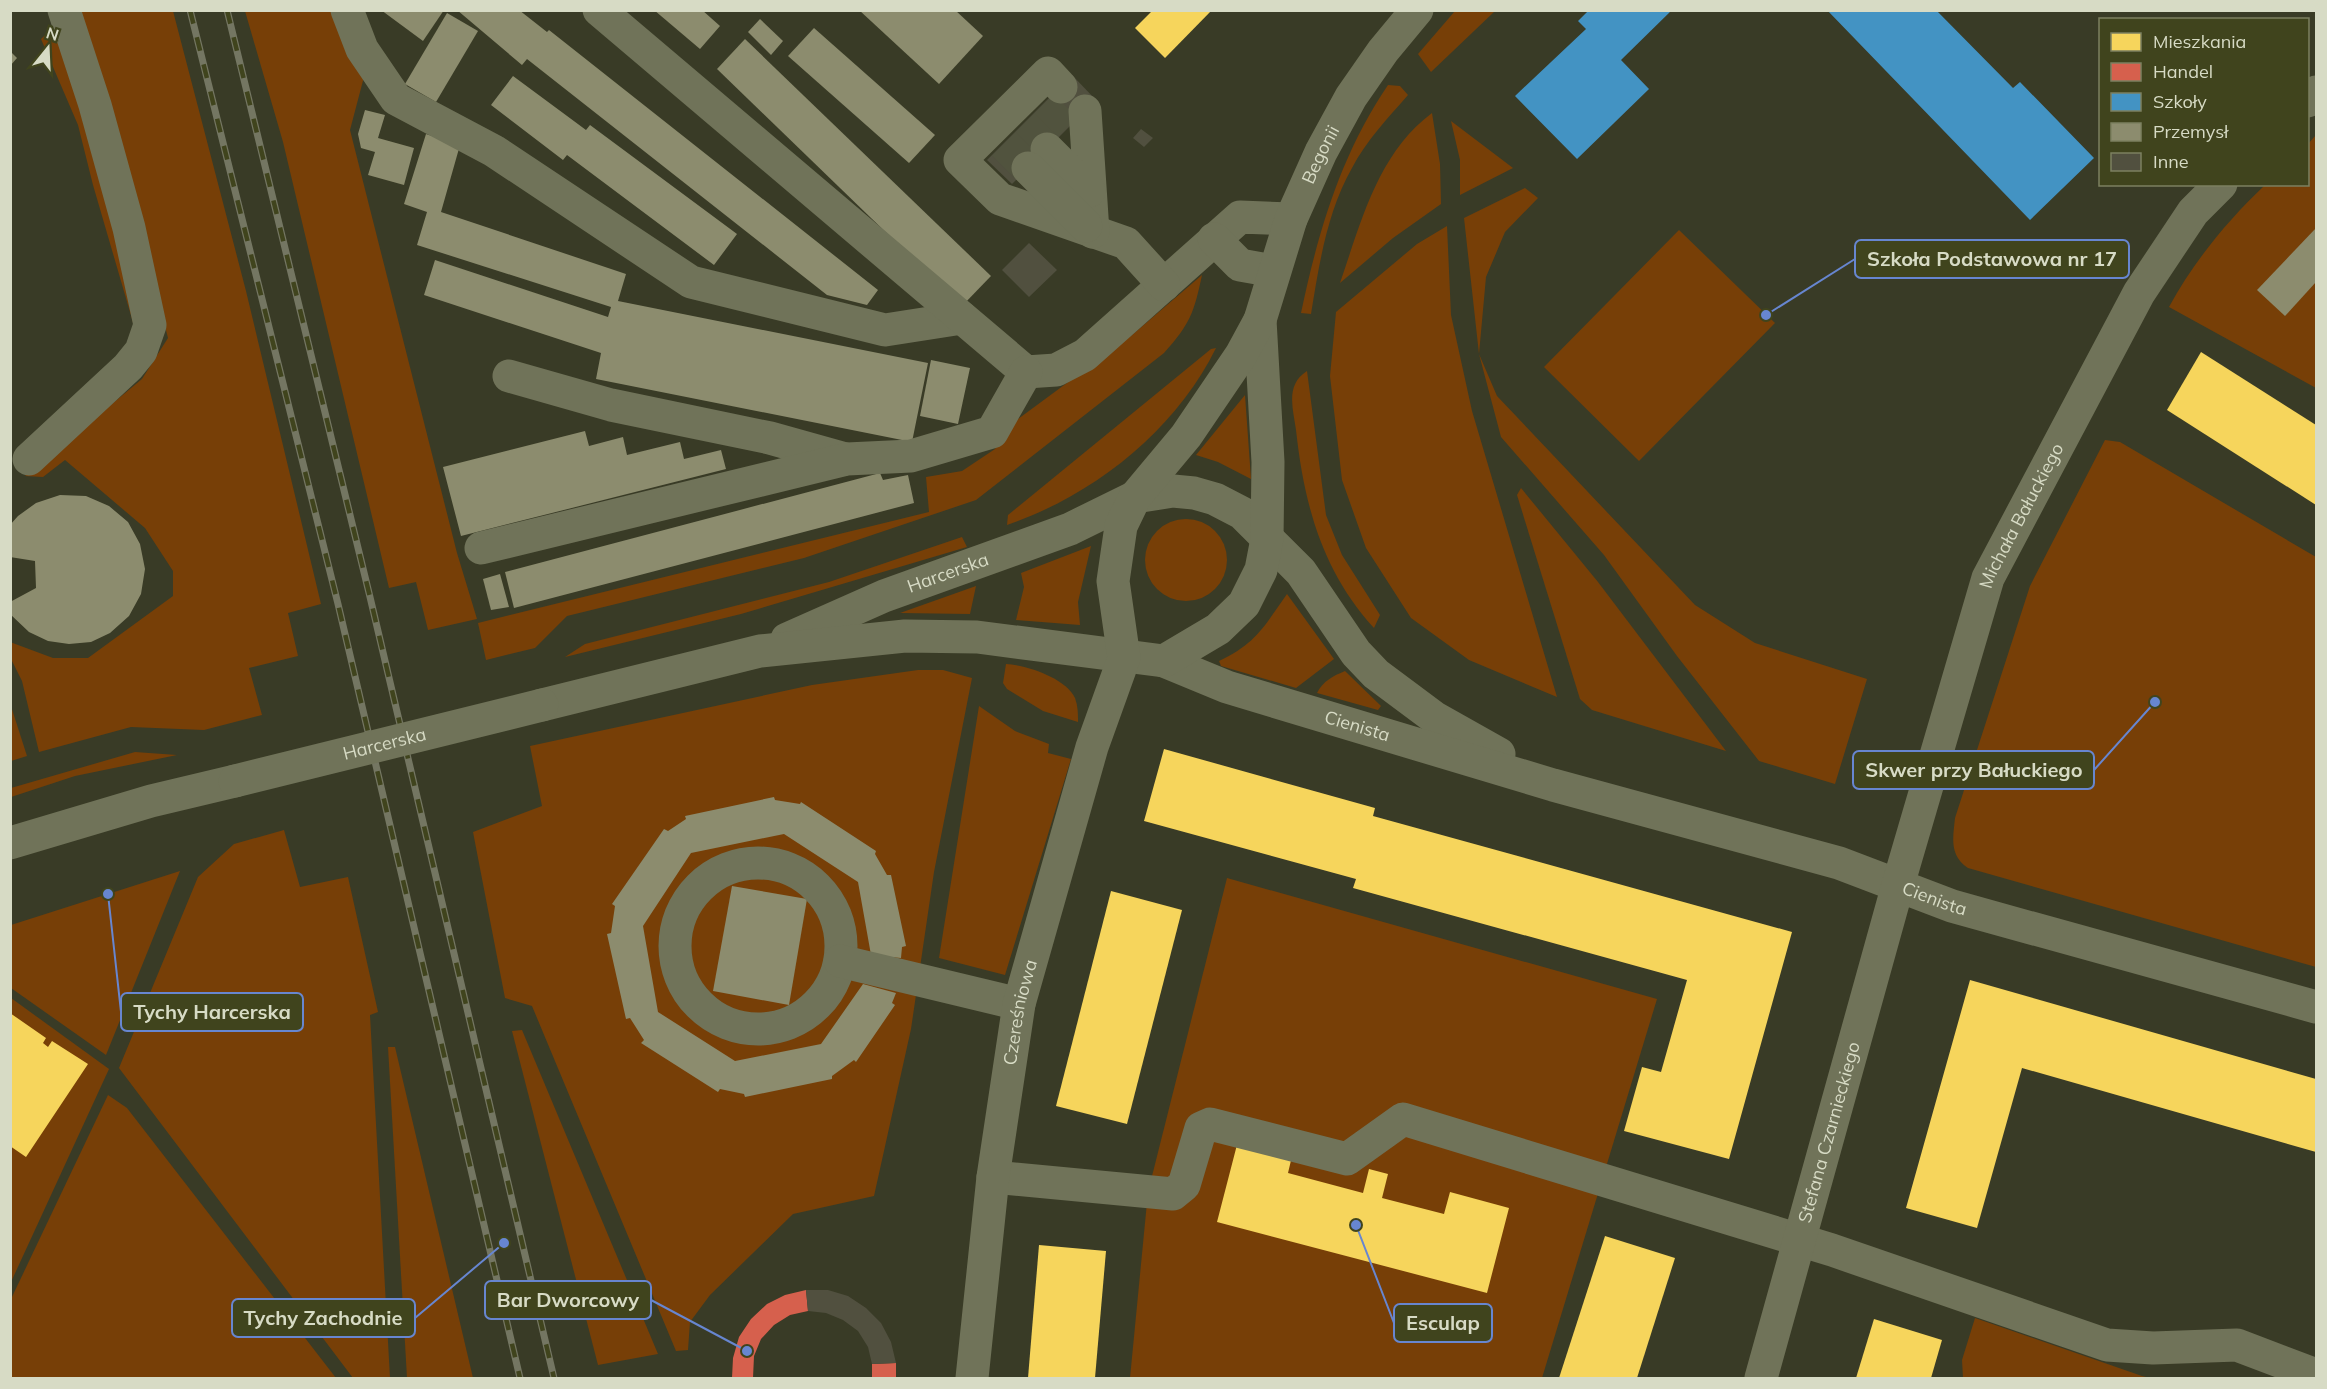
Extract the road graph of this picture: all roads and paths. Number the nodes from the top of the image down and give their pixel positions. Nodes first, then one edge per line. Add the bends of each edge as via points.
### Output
1 (64, 10) edge
2 (347, 10) edge
3 (599, 10) edge
4 (1417, 10) edge
5 (1022, 114) dead end
6 (2220, 186) edge
7 (1291, 219) junction
8 (1093, 232) junction
9 (1214, 239) junction
10 (1274, 271) junction
11 (1164, 285) junction
12 (962, 318) junction
13 (1260, 320) junction
14 (1026, 372) junction
15 (509, 376) dead end
16 (29, 459) dead end
17 (847, 459) junction
18 (1135, 497) junction
19 (1267, 538) junction
20 (481, 548) dead end
21 (760, 651) junction
22 (1124, 658) junction
23 (1164, 661) junction
24 (1553, 785) junction
25 (10, 843) edge
26 (1898, 885) junction
27 (840, 961) junction
28 (1019, 1004) junction
29 (2316, 1007) edge
30 (993, 1177) junction
31 (1799, 1242) junction
32 (2316, 1375) edge
33 (972, 1378) edge
34 (1761, 1378) edge

1 - 16 street via 129,228 150,325 141,351 129,367
2 - 12 street via 362,49 396,99 494,152 690,282 885,330
3 - 12 street
4 - 7 street, Begonii via 1351,98
5 - 8 street via 960,160 1000,199
6 - 26 street, Michała Bałuckiego via 2193,212 2139,293 1988,578
7 - 9 street via 1240,217
7 - 10 street, Begonii
8 - 8 street via 1063,142 1089,191
8 - 11 street via 1126,243
9 - 10 street via 1240,265
9 - 11 street
10 - 13 street, Begonii
11 - 14 street via 1085,355 1056,369
12 - 14 street
13 - 18 street, Begonii via 1186,436
13 - 19 street, Begonii via 1268,462
14 - 17 street via 992,432 911,456
15 - 17 street via 610,405 770,438
17 - 20 street
18 - 19 street via 1173,491 1215,499 1242,513
18 - 21 street, Harcerska via 1070,529 884,596
18 - 22 street via 1121,526 1113,581
19 - 23 street via 1261,570 1244,604 1218,629
19 - 24 street, Cienista via 1300,572 1356,653 1376,674 1435,718
21 - 22 street, Harcerska via 905,636 965,637
21 - 25 street, Harcerska, bridge via 151,801
22 - 23 street
22 - 28 street, Czereśniowa via 1092,747
23 - 24 street, Cienista via 1227,687
24 - 26 street, Cienista via 1839,863
26 - 29 street, Cienista via 1952,906
26 - 31 street, Stefana Czarnieckiego
27 - 27 street via 841,932 822,892 807,878 768,862 726,868 708,879 693,893 675,933 680,976 691,995 706,1011 746,1029 768,1029 810,1012 825,996
27 - 28 street
28 - 30 street, Czereśniowa
30 - 31 street via 1173,1194 1184,1185 1201,1128 1210,1124 1347,1159 1403,1119
30 - 33 street, Czereśniowa
31 - 32 street via 2107,1345 2237,1345
31 - 34 street, Stefana Czarnieckiego

